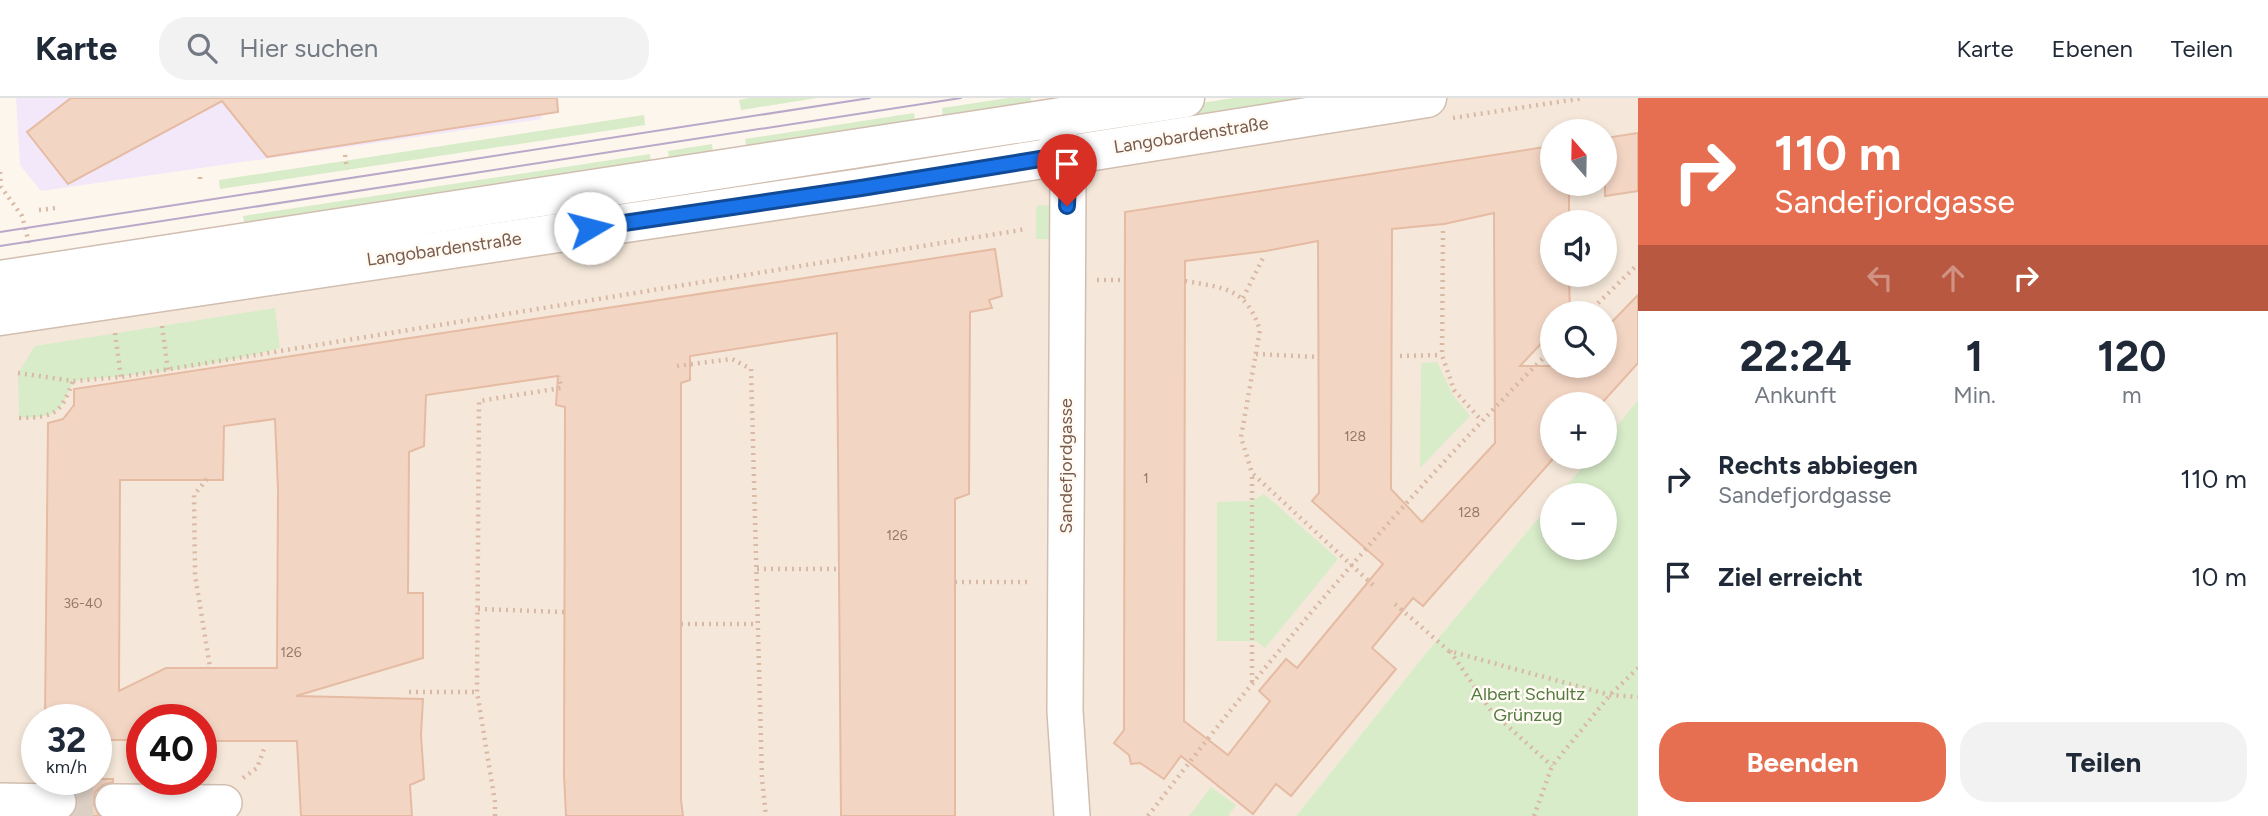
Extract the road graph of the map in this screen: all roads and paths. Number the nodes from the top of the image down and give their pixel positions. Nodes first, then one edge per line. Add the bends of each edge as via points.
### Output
1 (1185, 98) edge
2 (1427, 98) edge
3 (1051, 119) junction
4 (345, 155) dead end
5 (1065, 155) junction
6 (346, 169) dead end
7 (0, 172) edge
8 (56, 208) dead end
9 (39, 210) dead end
10 (1027, 229) dead end
11 (1443, 231) dead end
12 (30, 251) dead end
13 (1264, 256) dead end
14 (1638, 264) edge
15 (0, 280) edge
16 (1094, 280) dead end
17 (1124, 280) dead end
18 (1185, 281) dead end
19 (1243, 298) junction
20 (1600, 301) edge
21 (548, 309) junction
22 (0, 316) edge
23 (550, 318) dead end
24 (162, 326) dead end
25 (115, 333) dead end
26 (1256, 354) junction
27 (1442, 355) junction
28 (1400, 356) dead end
29 (1317, 358) dead end
30 (1540, 361) edge
31 (677, 366) dead end
32 (167, 370) junction
33 (18, 373) dead end
34 (559, 376) dead end
35 (121, 377) junction
36 (73, 381) junction
37 (19, 418) dead end
38 (1481, 420) junction
39 (1252, 473) junction
40 (207, 480) dead end
41 (1352, 566) junction
42 (757, 569) junction
43 (839, 569) dead end
44 (955, 582) dead end
45 (1029, 582) dead end
46 (1373, 585) dead end
47 (1395, 604) dead end
48 (478, 609) junction
49 (564, 612) dead end
50 (681, 624) dead end
51 (758, 624) junction
52 (1449, 651) junction
53 (210, 667) dead end
54 (1638, 667) edge
55 (1252, 684) junction
56 (409, 692) dead end
57 (477, 692) junction
58 (1610, 695) junction
59 (1638, 697) edge
60 (264, 749) dead end
61 (1552, 766) junction
62 (229, 793) joint
63 (0, 801) edge
64 (58, 802) tunnel mouth
65 (113, 802) tunnel mouth
66 (495, 816) edge
67 (766, 816) edge
68 (1072, 816) edge
69 (1148, 816) edge
70 (1534, 816) edge

1 - 3 street, Langobardenstraße
2 - 5 street, Langobardenstraße
3 - 5 street, Sandefjordgasse
3 - 15 street, Langobardenstraße
4 - 6 path
5 - 22 street, Langobardenstraße
5 - 68 street, Sandefjordgasse via 1065,711
7 - 12 path via 1,187 22,216
8 - 9 path
10 - 21 path
11 - 27 path
13 - 19 path
14 - 20 path
16 - 17 path
18 - 19 path via 1219,287
19 - 26 path via 1260,330
21 - 23 path
21 - 32 path
24 - 32 path
25 - 35 path
26 - 29 path
26 - 39 path via 1241,437
27 - 28 path
27 - 38 path via 1454,390
30 - 38 path
31 - 42 path via 732,359 751,369
32 - 35 path
33 - 36 path
34 - 48 path via 561,388 479,401
35 - 36 path
36 - 37 path via 64,406 44,418
38 - 41 path
39 - 41 path
39 - 55 path
40 - 53 path via 194,495 194,575
41 - 46 path
41 - 55 path
42 - 43 path
42 - 51 path
44 - 45 path
47 - 52 path
48 - 49 path
48 - 57 path
50 - 51 path
51 - 67 path
52 - 58 path
52 - 61 path via 1492,712
54 - 58 path
55 - 69 path
56 - 57 path
57 - 66 path
58 - 59 path
58 - 61 path
60 - 62 path via 257,768
61 - 70 path
62 - 65 street
63 - 64 street

